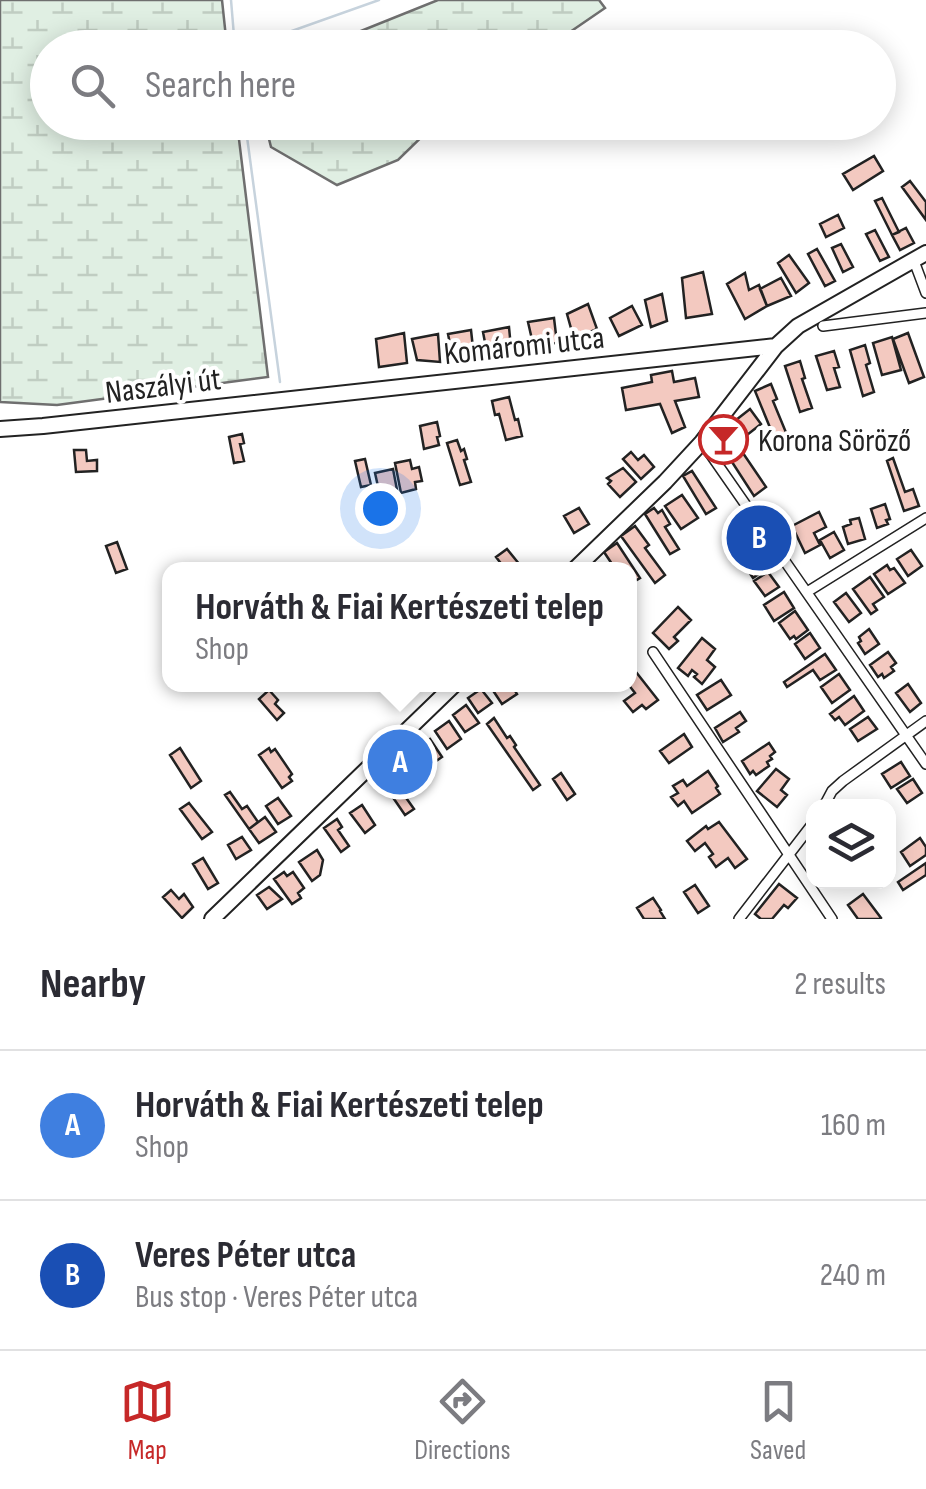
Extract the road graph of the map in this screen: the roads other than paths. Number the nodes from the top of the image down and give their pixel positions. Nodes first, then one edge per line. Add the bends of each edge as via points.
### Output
1 (920, 257) edge
2 (926, 293) edge
3 (926, 313) edge
4 (822, 326) dead end
5 (776, 346) junction
6 (722, 353) junction
7 (753, 374) junction
8 (333, 393) joint
9 (0, 429) edge
10 (702, 442) junction
11 (926, 518) edge
12 (582, 562) edge
13 (806, 592) junction
14 (653, 652) dead end
15 (447, 692) edge
16 (926, 721) edge
17 (906, 735) junction
18 (926, 764) edge
19 (828, 799) edge
20 (806, 832) edge
21 (788, 855) junction
22 (212, 919) edge
23 (739, 919) edge
24 (832, 919) edge

1 - 2 street
1 - 5 main road, Komáromi utca via 798,326
3 - 4 street
5 - 6 main road, Komáromi utca
5 - 7 main road
6 - 7 main road
6 - 8 main road, Komáromi utca
7 - 10 main road
8 - 9 main road, Naszályi út
10 - 12 main road
10 - 13 street
11 - 13 street
13 - 17 street
14 - 21 street
15 - 22 main road
16 - 17 street
17 - 18 street
17 - 19 street
20 - 21 street
21 - 23 street
21 - 24 street

